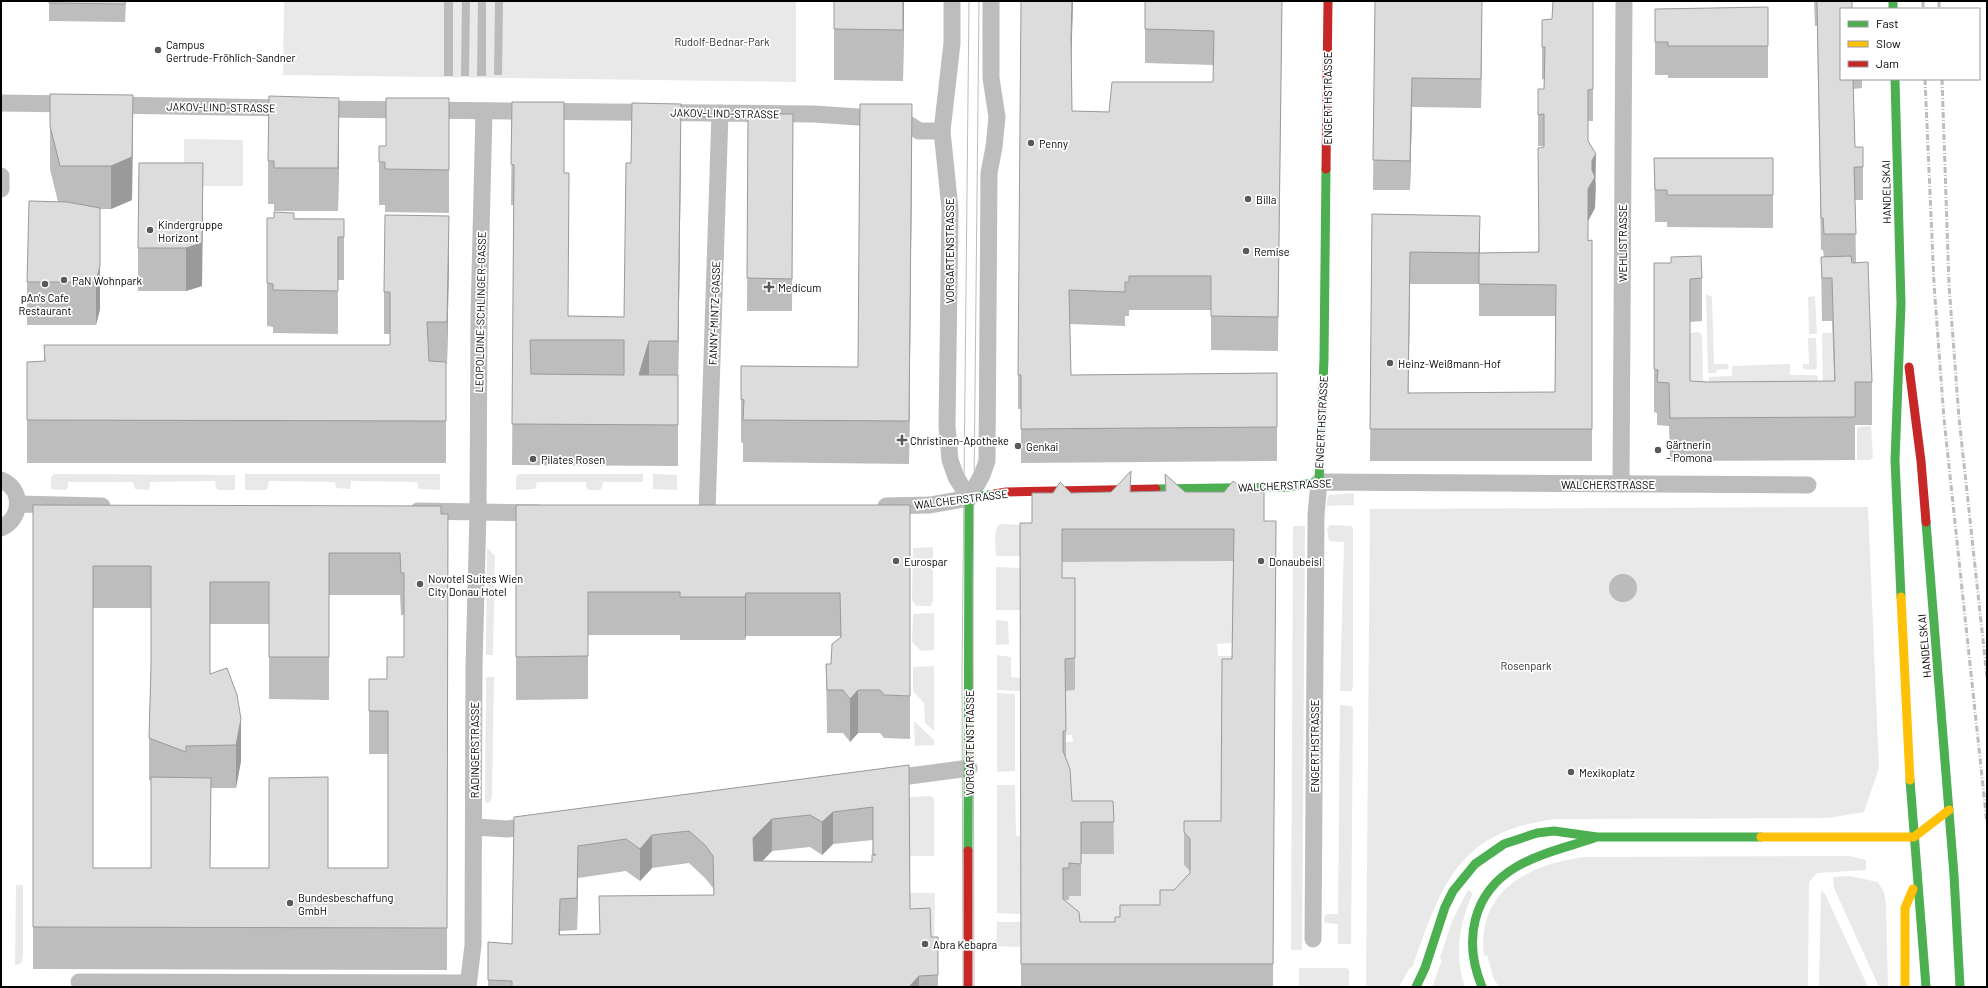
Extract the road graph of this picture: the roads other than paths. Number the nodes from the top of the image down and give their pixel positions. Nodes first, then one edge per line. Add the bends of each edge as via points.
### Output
1 (952, 1) edge
2 (991, 1) edge
3 (1328, 1) edge
4 (1624, 1) edge
5 (1895, 80) edge
6 (1, 103) edge
7 (484, 111) junction
8 (720, 113) junction
9 (942, 131) junction
10 (1, 176) edge
11 (1, 189) edge
12 (1901, 304) junction
13 (1, 480) edge
14 (1319, 482) junction
15 (1621, 484) junction
16 (1808, 485) dead end
17 (969, 498) junction
18 (18, 504) junction
19 (120, 506) edge
20 (869, 507) edge
21 (401, 511) edge
22 (478, 513) junction
23 (550, 513) edge
24 (707, 513) edge
25 (1, 528) edge
26 (969, 768) junction
27 (875, 780) edge
28 (1949, 810) junction
29 (554, 823) edge
30 (475, 828) junction
31 (1597, 837) junction
32 (1914, 837) junction
33 (1918, 877) junction
34 (1313, 939) dead end
35 (79, 982) dead end
36 (468, 985) edge
37 (968, 987) edge
38 (1416, 987) edge
39 (1482, 987) edge
40 (1905, 987) edge
41 (1926, 987) edge
42 (1960, 987) edge

1 - 9 street, VORGARTENSTRASSE via 952,42
2 - 17 street, VORGARTENSTRASSE via 991,78 997,117 989,173 987,461
3 - 14 main road, ENGERTHSTRASSE via 1324,359
4 - 15 street, WEHLISTRASSE
5 - 12 main road, HANDELSKAI
6 - 7 street, JAKOV-LIND-STRASSE
7 - 8 street, JAKOV-LIND-STRASSE
7 - 22 street, LEOPOLDINE-SCHLINGER-GASSE
8 - 9 street, JAKOV-LIND-STRASSE via 814,114 902,120 919,131
8 - 24 street, FANNY-MINTZ-GASSE
9 - 17 street, VORGARTENSTRASSE via 950,208 947,426 950,460 956,477
10 - 11 street
12 - 28 main road, HANDELSKAI via 1921,461
12 - 32 main road, HANDELSKAI via 1895,460
13 - 18 street via 11,486
14 - 15 street, WALCHERSTRASSE
14 - 17 main road, WALCHERSTRASSE via 1287,487 1006,492
14 - 34 street, ENGERTHSTRASSE via 1316,515
15 - 16 street, WALCHERSTRASSE
17 - 20 street, WALCHERSTRASSE via 930,505
17 - 26 main road, VORGARTENSTRASSE
18 - 19 street
18 - 25 street via 11,522
21 - 22 street
22 - 23 street
22 - 30 street, RADINGERSTRASSE via 474,666
26 - 27 street
26 - 37 main road, VORGARTENSTRASSE
28 - 32 main road
28 - 42 main road, HANDELSKAI
29 - 30 street via 507,829
30 - 36 street, RADINGERSTRASSE via 473,945
31 - 32 main road
31 - 38 main road via 1556,831 1534,834 1499,847 1481,859 1466,873 1445,907 1425,969
31 - 39 main road via 1515,867 1490,890 1475,918 1471,940 1472,960
32 - 33 main road, HANDELSKAI
33 - 40 main road via 1905,908
33 - 41 main road, HANDELSKAI
35 - 36 street

